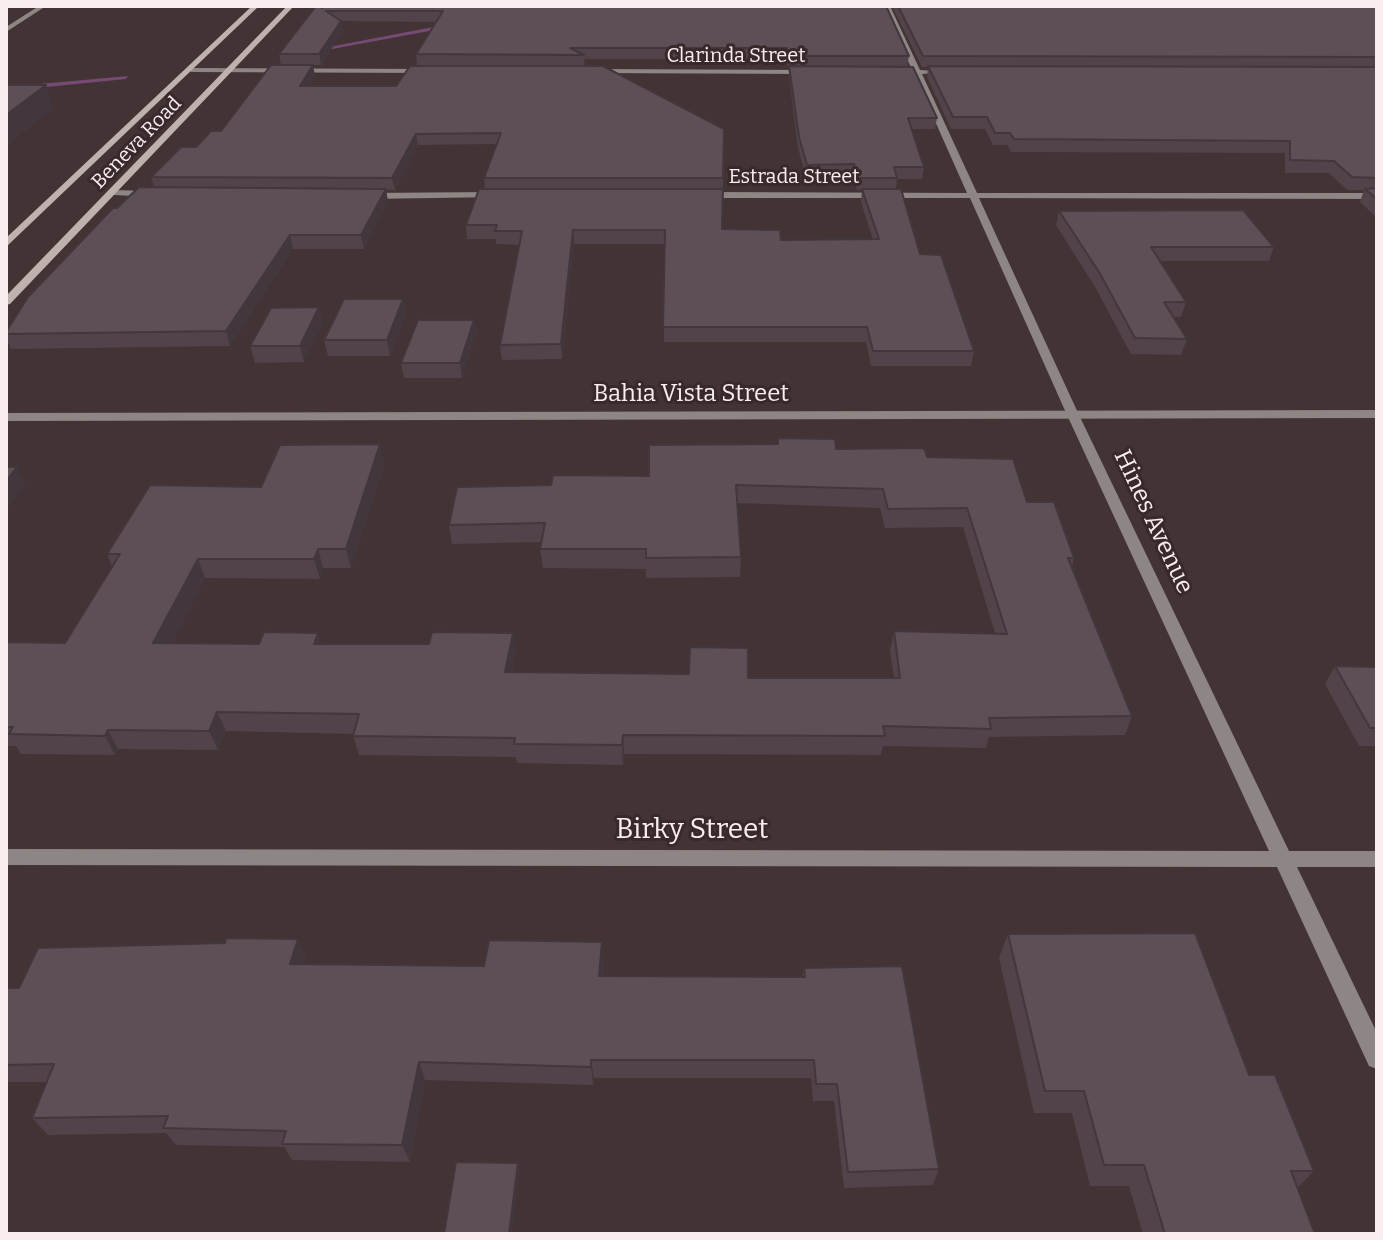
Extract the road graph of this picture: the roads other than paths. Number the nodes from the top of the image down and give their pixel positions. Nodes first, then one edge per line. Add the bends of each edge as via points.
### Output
1 (43, 6) edge
2 (256, 6) edge
3 (291, 6) edge
4 (887, 6) edge
5 (6, 30) edge
6 (191, 70) junction
7 (232, 70) junction
8 (439, 71) edge
9 (583, 71) edge
10 (822, 72) edge
11 (886, 72) edge
12 (918, 72) junction
13 (965, 72) edge
14 (115, 192) junction
15 (158, 195) edge
16 (502, 195) edge
17 (690, 195) edge
18 (973, 195) junction
19 (360, 196) edge
20 (1377, 196) edge
21 (6, 244) edge
22 (6, 302) edge
23 (1377, 414) edge
24 (1073, 415) junction
25 (6, 417) edge
26 (6, 857) edge
27 (1284, 859) junction
28 (1377, 859) edge
29 (1377, 1058) edge

1 - 5 street
2 - 6 main road, Beneva Road
3 - 7 main road, Beneva Road
4 - 12 street, Hines Avenue
6 - 7 street
6 - 21 main road, Beneva Road
7 - 8 street
7 - 14 main road, Beneva Road
9 - 10 street, Clarinda Street
11 - 12 street
12 - 13 street
12 - 18 street, Hines Avenue
14 - 15 street
14 - 22 main road, Beneva Road
16 - 19 street
17 - 18 street, Estrada Street
18 - 20 street, Estrada Street
18 - 24 street, Hines Avenue
23 - 24 street, Bahia Vista Street
24 - 25 street, Bahia Vista Street
24 - 27 street, Hines Avenue
26 - 27 street, Birky Street
27 - 28 street, Birky Street
27 - 29 street, Hines Avenue

